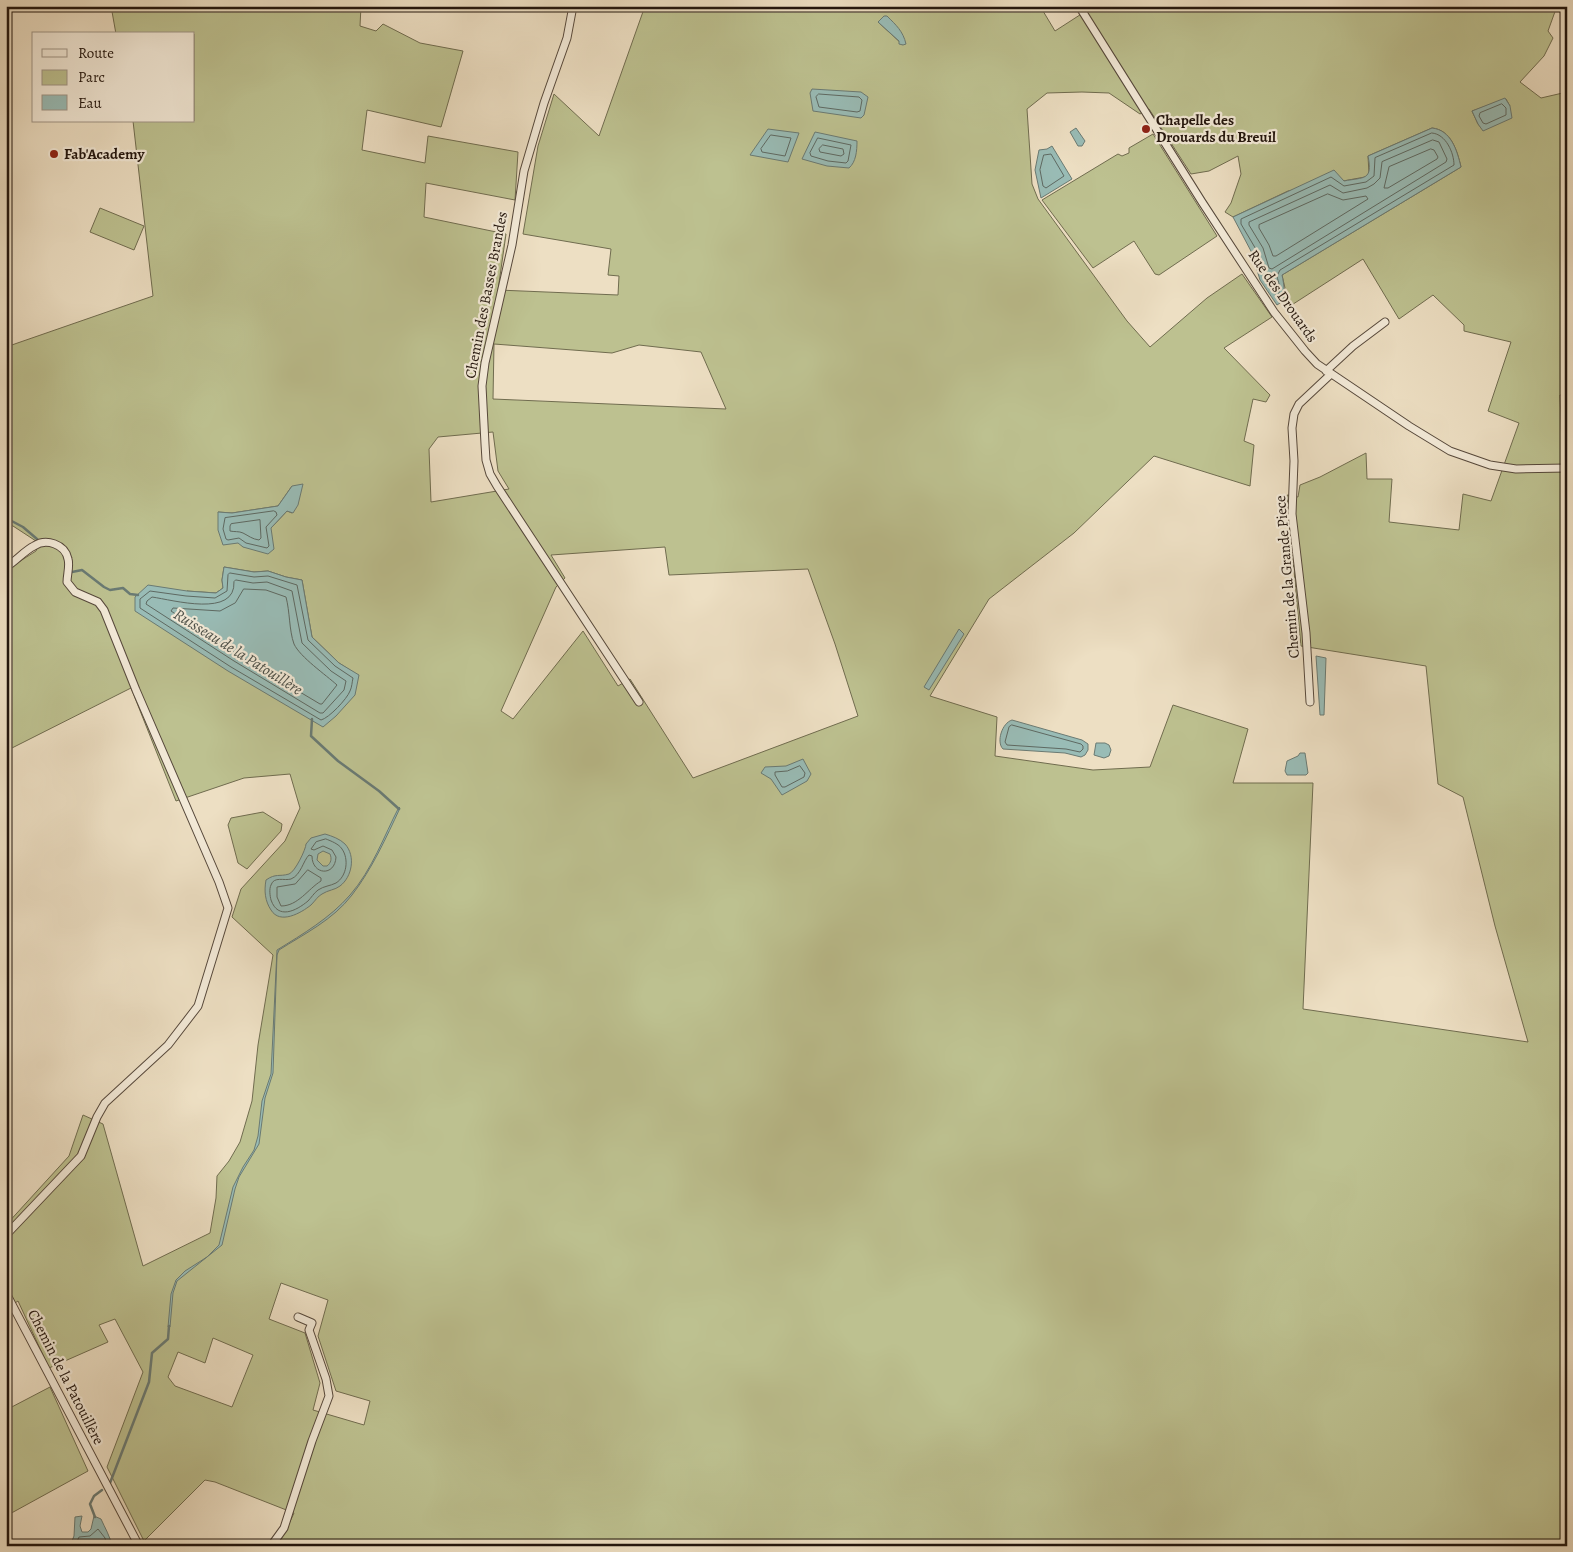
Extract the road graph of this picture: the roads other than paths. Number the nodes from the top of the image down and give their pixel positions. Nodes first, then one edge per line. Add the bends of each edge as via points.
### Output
1 (573, 6) edge
2 (1079, 6) edge
3 (1385, 322) dead end
4 (1329, 372) junction
5 (1567, 468) edge
6 (6, 567) edge
7 (639, 702) dead end
8 (1310, 702) dead end
9 (6, 1235) edge
10 (6, 1293) edge
11 (298, 1318) dead end
12 (139, 1546) edge
13 (270, 1546) edge

1 - 7 street, Chemin des Basses Brandes via 567,38 524,171 512,245 485,363 482,386 486,460 497,486
2 - 4 street, Rue des Drouards via 1274,312 1304,351
3 - 4 street, Chemin de la Grande Piece via 1353,346
4 - 5 street, Rue des Drouards via 1450,451 1490,465 1516,469
4 - 8 street, Chemin de la Grande Piece via 1299,404 1292,428 1292,514 1306,633
6 - 9 street via 36,544 49,542 58,545 67,554 69,562 67,582 75,592 98,602 104,610 228,908 198,1006 168,1045 105,1104 81,1156
10 - 12 street, Chemin de la Patouillère
11 - 13 street via 312,1322 309,1330 329,1396 284,1528

